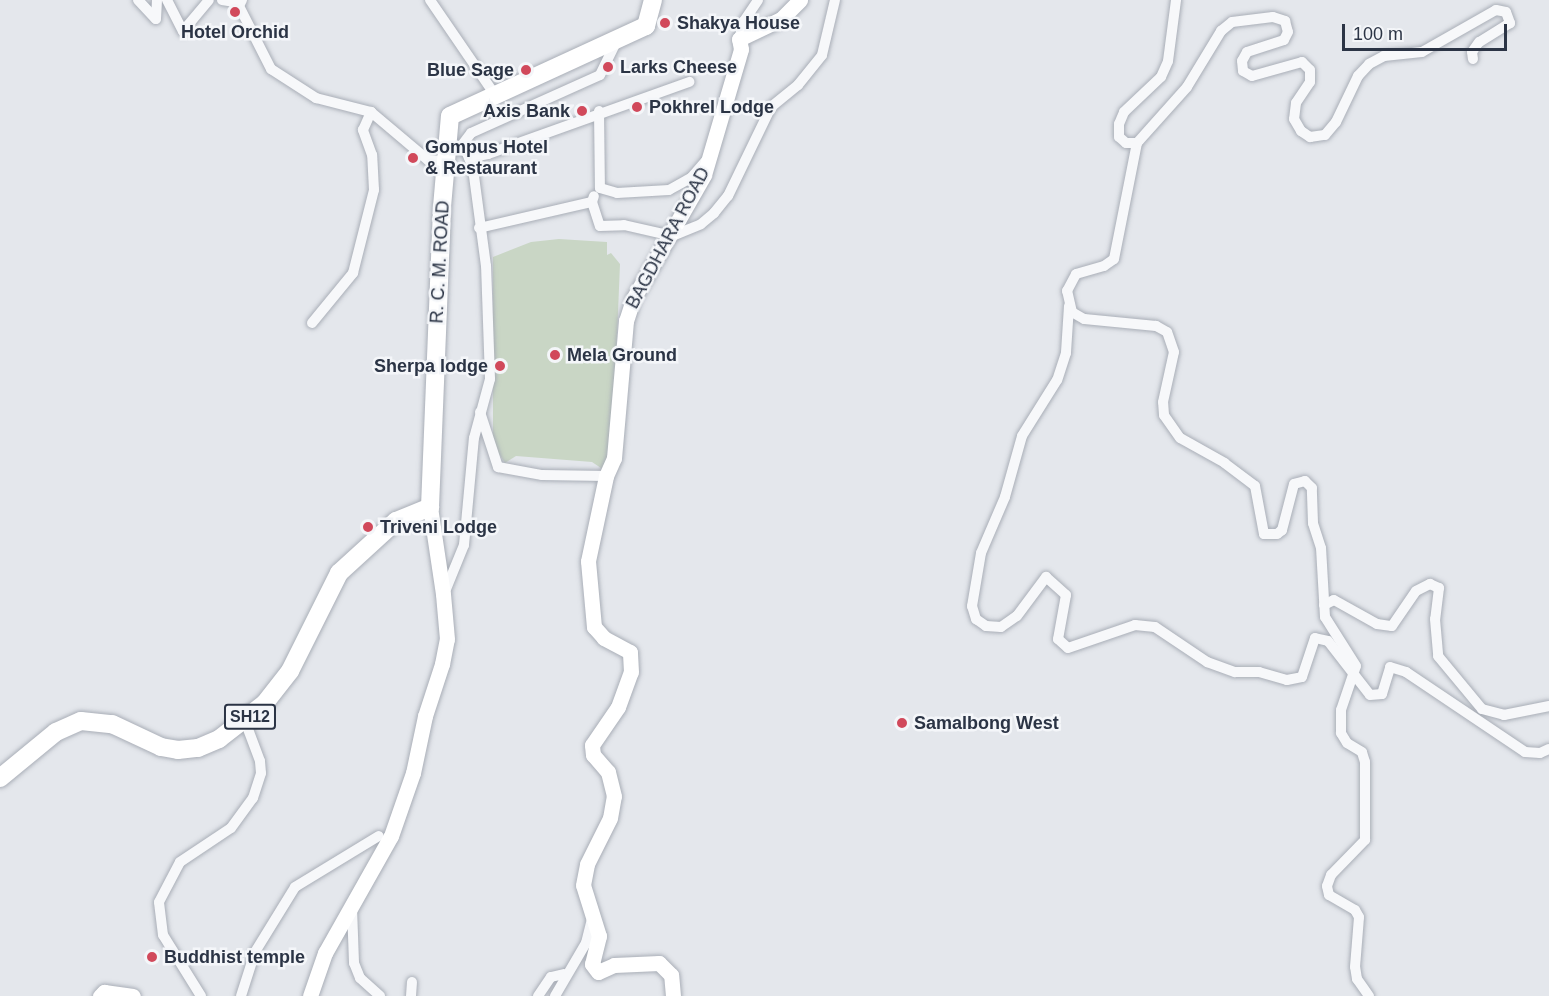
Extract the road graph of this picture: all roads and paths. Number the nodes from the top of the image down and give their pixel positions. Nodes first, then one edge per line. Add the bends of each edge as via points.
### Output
1 (138, 0) edge
2 (157, 0) edge
3 (167, 0) edge
4 (209, 0) edge
5 (222, 0) edge
6 (430, 0) edge
7 (653, 0) edge
8 (758, 0) edge
9 (800, 0) edge
10 (836, 0) edge
11 (1176, 0) edge
12 (241, 1) edge
13 (618, 38) junction
14 (739, 39) junction
15 (1473, 59) dead end
16 (689, 81) dead end
17 (495, 95) junction
18 (598, 111) junction
19 (371, 112) junction
20 (1137, 143) junction
21 (454, 152) junction
22 (711, 154) junction
23 (597, 183) junction
24 (592, 202) junction
25 (479, 228) junction
26 (672, 236) junction
27 (1069, 303) junction
28 (312, 323) dead end
29 (480, 412) junction
30 (606, 476) junction
31 (429, 507) junction
32 (443, 594) junction
33 (1324, 605) junction
34 (1355, 675) junction
35 (1549, 706) edge
36 (245, 721) junction
37 (1549, 749) edge
38 (0, 778) edge
39 (379, 836) dead end
40 (351, 904) junction
41 (592, 916) junction
42 (564, 974) junction
43 (411, 982) dead end
44 (100, 996) edge
45 (133, 996) edge
46 (201, 996) edge
47 (242, 996) edge
48 (310, 996) edge
49 (380, 996) edge
50 (411, 996) edge
51 (538, 996) edge
52 (555, 996) edge
53 (673, 996) edge
54 (1369, 996) edge

1 - 2 street via 156,19
3 - 4 street via 183,31
5 - 12 street
6 - 17 street
7 - 13 main road, R. C. M. ROAD via 646,26
8 - 14 street via 744,21
9 - 14 street via 780,19
10 - 26 street via 822,55 798,85 771,107 729,196 701,224
11 - 20 street via 1168,61 1161,77 1124,112 1119,124 1119,137 1126,143
12 - 19 street via 271,69 316,98
13 - 17 main road, R. C. M. ROAD
13 - 21 street via 600,75 471,132
14 - 22 street, BAGDHARA ROAD via 741,49
15 - 20 street via 1472,52 1479,42 1510,23 1506,12 1496,10 1422,52 1392,54 1369,64 1358,76 1336,122 1325,135 1310,137 1294,119 1296,103 1310,82 1310,70 1302,62 1252,76 1243,71 1242,61 1247,52 1284,40 1288,32 1285,21 1273,17 1232,22 1221,31 1180,96
16 - 18 street
17 - 21 main road, R. C. M. ROAD via 450,116
18 - 21 street via 488,153 473,157
18 - 23 street
19 - 21 street via 428,160
19 - 28 street via 363,130 372,155 374,190 353,273
20 - 27 street via 1114,259 1104,267 1076,274 1067,291
21 - 25 street via 472,168
21 - 31 main road, R. C. M. ROAD
22 - 23 street via 692,178 669,190 617,193
22 - 26 street, BAGDHARA ROAD
23 - 24 street
24 - 25 street
24 - 26 street via 600,226 624,225
25 - 29 street via 490,320 490,379
26 - 30 street, BAGDHARA ROAD via 633,299 626,321 614,458
27 - 33 street via 1072,312 1084,319 1156,326 1167,332 1174,352 1164,415 1180,438 1225,463 1255,486 1264,534 1282,530 1294,484 1305,481 1310,485 1313,523 1321,548
27 - 34 street via 1066,353 1057,380 1022,436 1005,497 981,553 972,596 976,619 986,626 1001,627 1017,616 1046,577 1057,582 1066,595 1058,639 1068,648 1135,625 1155,627 1207,662 1235,672 1259,672 1287,680 1302,677 1315,638 1328,641
29 - 30 street via 498,467 542,476
29 - 32 street via 464,545
30 - 41 street, BAGDHARA ROAD via 588,561 594,627 604,638 630,652 631,672 618,707 592,745 593,754 608,772 614,796 610,818 587,864 583,885
31 - 32 street
31 - 36 main road, SH12 via 396,521 339,573 290,671
32 - 40 street via 447,639 413,773 391,836
33 - 34 street via 1325,616 1354,659
33 - 35 street via 1334,600 1377,624 1392,626 1416,591 1430,584 1439,588 1435,619 1438,656 1482,709 1504,715
34 - 37 street via 1370,695 1382,694 1390,667 1406,672 1525,752
34 - 54 street via 1341,710 1341,733 1347,743 1362,752 1365,762 1367,825 1361,845 1330,875 1327,886 1329,895 1355,910 1359,917 1355,967 1357,979
36 - 38 main road, SH12 via 219,739 198,748 178,750 161,747 112,724 81,721 56,732
36 - 46 street via 260,761 261,773 253,798 231,828 180,862 159,902 163,935
39 - 47 street via 295,887 255,952
40 - 48 street via 325,953
40 - 49 street via 354,963 360,978
41 - 42 street via 586,943
41 - 53 street via 599,936 591,964 598,972 614,965 659,963 671,975
42 - 51 street via 551,977
42 - 52 street
43 - 50 street
44 - 45 street via 104,992

